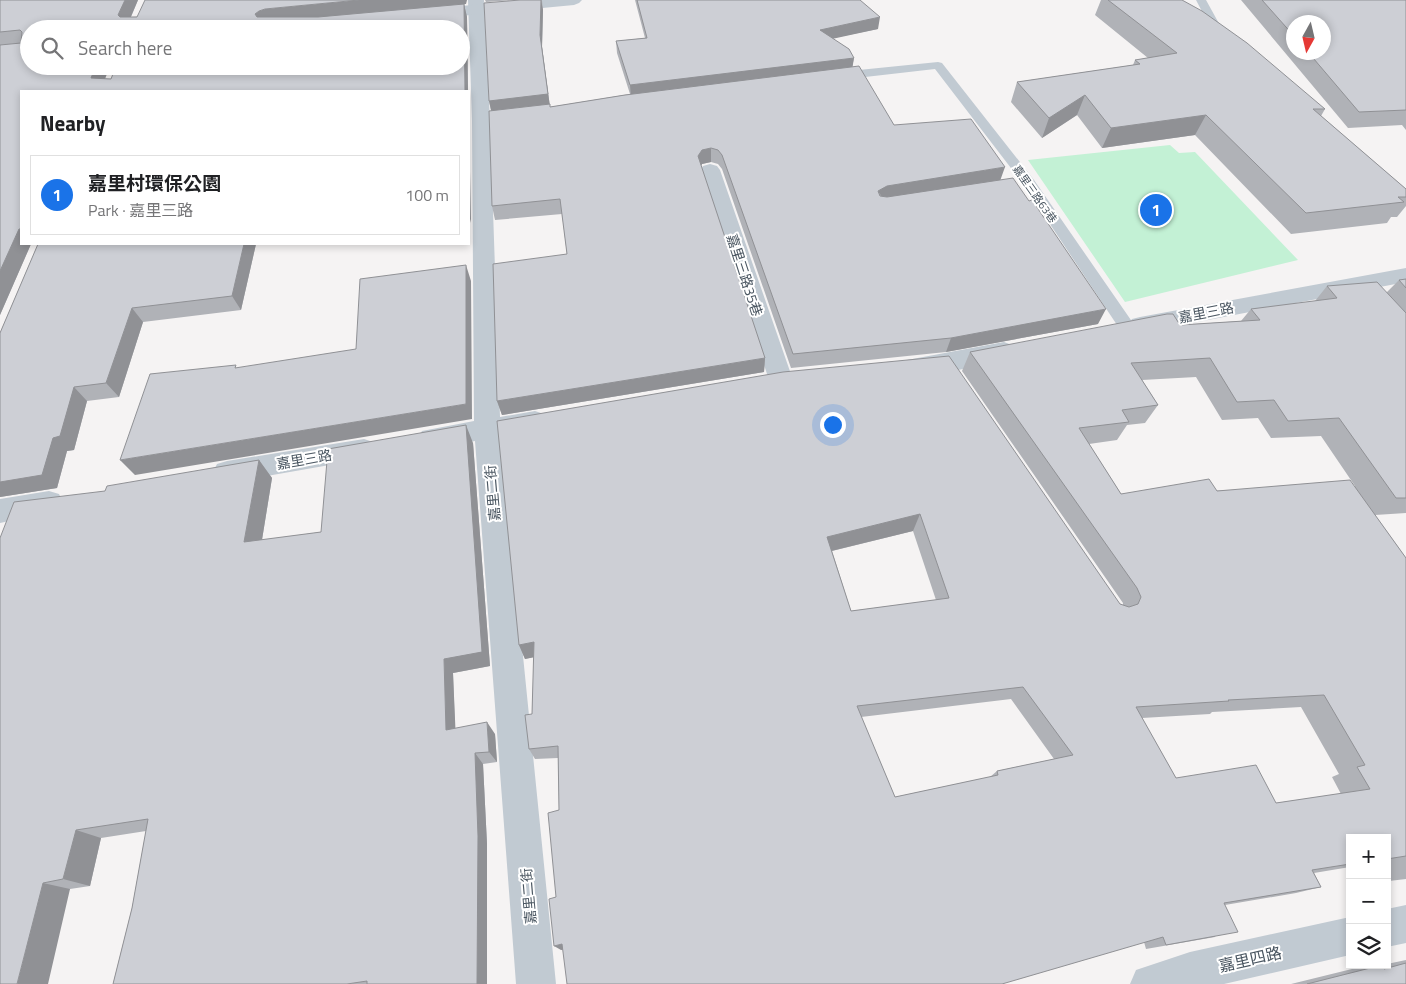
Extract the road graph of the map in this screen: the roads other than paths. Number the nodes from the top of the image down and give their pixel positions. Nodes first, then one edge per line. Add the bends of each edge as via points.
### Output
1 (574, 0) edge
2 (1201, 0) edge
3 (476, 5) edge
4 (418, 15) edge
5 (1196, 24) edge
6 (1222, 39) junction
7 (1236, 52) edge
8 (825, 78) edge
9 (710, 170) dead end
10 (1029, 183) junction
11 (1010, 186) edge
12 (1406, 275) edge
13 (1127, 327) junction
14 (1098, 333) edge
15 (1022, 348) edge
16 (898, 368) edge
17 (781, 381) edge
18 (556, 417) edge
19 (487, 428) junction
20 (205, 476) edge
21 (68, 499) edge
22 (0, 511) edge
23 (1406, 924) edge
24 (1391, 927) edge
25 (1346, 937) edge
26 (1194, 978) edge
27 (536, 984) edge
28 (1150, 984) edge

1 - 3 street
2 - 6 lane
3 - 4 street
3 - 19 street, 嘉里二街 via 486,120
5 - 6 street
6 - 7 street
8 - 10 lane, 嘉里三路63巷 via 938,65
9 - 17 street, 嘉里三路35巷
10 - 11 lane
10 - 13 lane, 嘉里三路63巷
12 - 13 street, 嘉里三路 via 1363,290
13 - 14 street, 嘉里三路
15 - 16 street via 952,371
18 - 19 street, 嘉里三路
19 - 20 street, 嘉里三路
19 - 27 street, 嘉里二街
21 - 22 street
23 - 24 street
25 - 26 street, 嘉里四路
26 - 28 street, 嘉里四路

